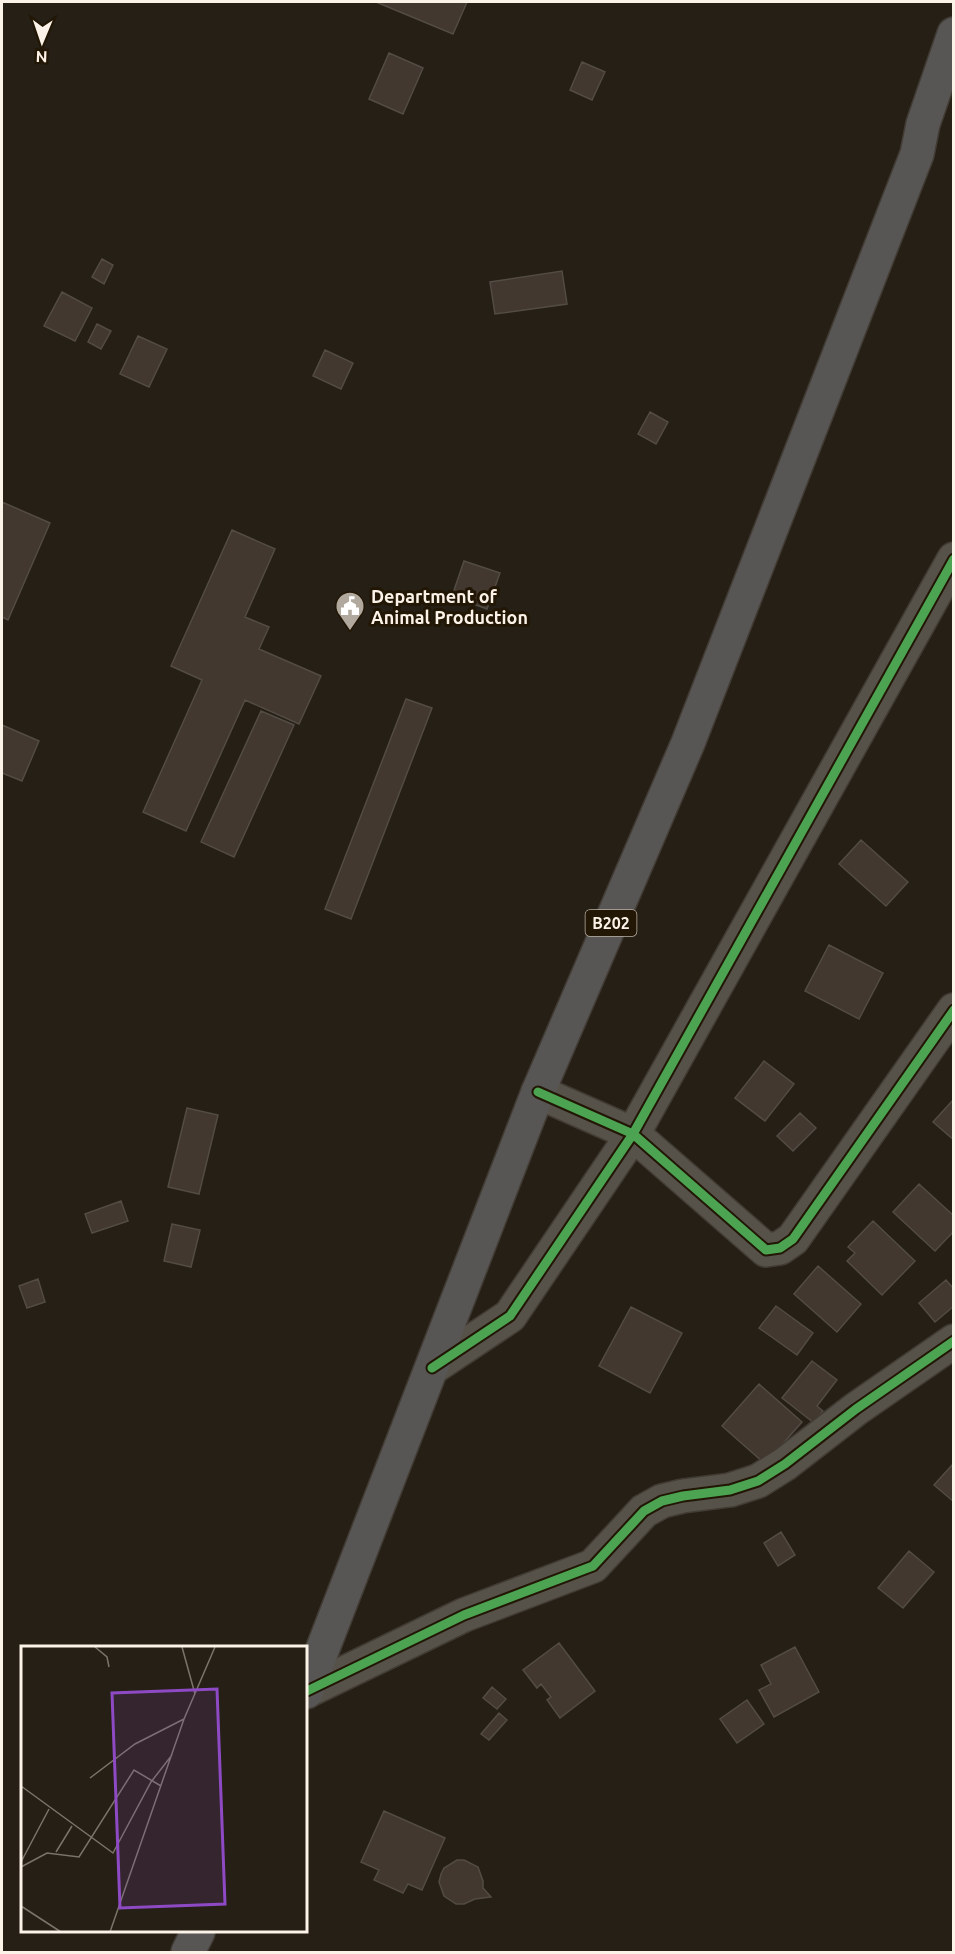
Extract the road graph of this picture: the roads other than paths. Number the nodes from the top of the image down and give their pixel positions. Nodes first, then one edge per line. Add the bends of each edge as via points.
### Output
1 (954, 34) edge
2 (954, 88) edge
3 (917, 154) junction
4 (954, 559) edge
5 (954, 1010) edge
6 (538, 1092) junction
7 (633, 1134) junction
8 (954, 1341) edge
9 (432, 1368) junction
10 (308, 1686) edge
11 (308, 1690) edge
12 (198, 1933) edge
13 (206, 1933) edge
14 (188, 1953) edge
15 (210, 1953) edge

1 - 3 main road, B202 via 923,124
2 - 3 main road, B202 via 935,129
3 - 6 main road, B202 via 688,743
4 - 7 street
5 - 7 street via 793,1239 780,1248 766,1250
6 - 7 street
6 - 9 main road, B202
7 - 9 street via 510,1316
8 - 11 street via 758,1481 730,1490 662,1501 644,1511 593,1566 464,1615
9 - 10 main road, B202
12 - 14 main road
13 - 15 street

